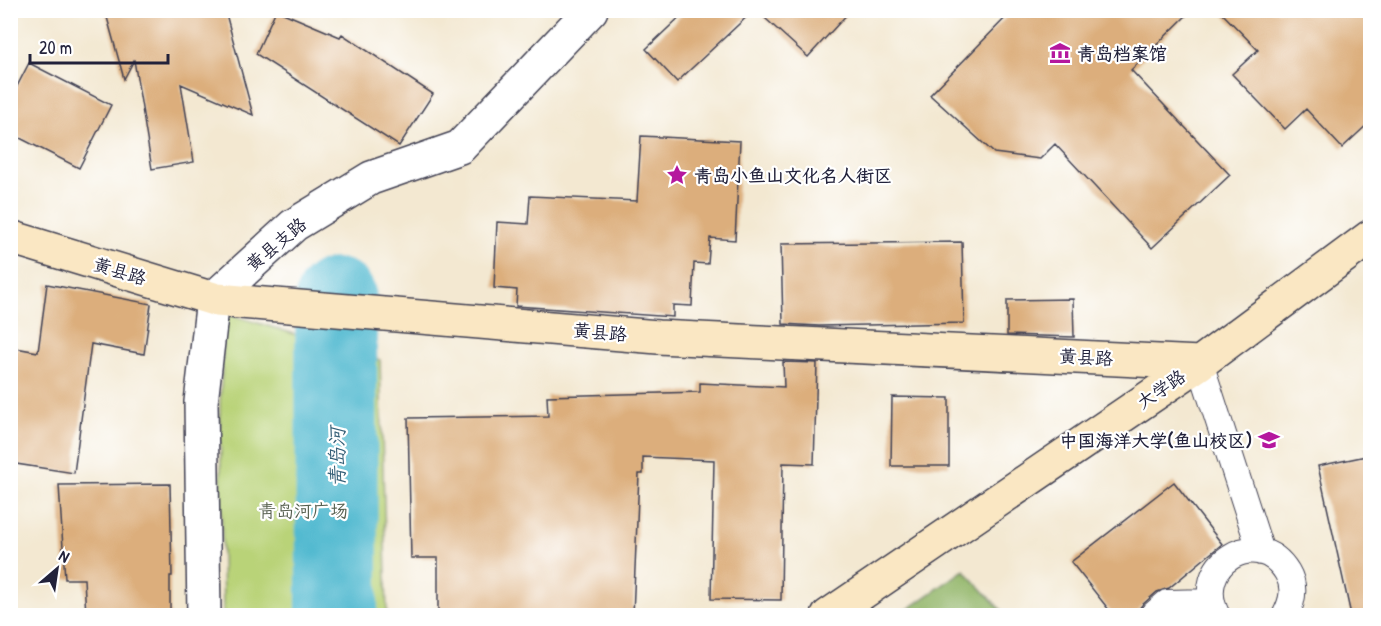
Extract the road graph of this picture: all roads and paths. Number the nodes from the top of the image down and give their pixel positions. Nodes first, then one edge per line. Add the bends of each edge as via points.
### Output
1 (591, 10) edge
2 (10, 237) edge
3 (1371, 237) edge
4 (215, 299) junction
5 (1200, 363) junction
6 (1261, 552) junction
7 (1214, 609) edge
8 (204, 615) edge
9 (828, 615) edge
10 (1152, 615) edge
11 (1285, 615) edge

1 - 4 street, 黄县支路 via 460,147 371,178 294,225
2 - 4 street, 黄县路
3 - 5 street, 大学路
4 - 5 street, 黄县路 via 658,337
4 - 8 street via 201,402
5 - 6 lane
5 - 9 street, 大学路
6 - 7 lane via 1247,551 1222,562 1210,588
6 - 11 lane via 1273,557 1290,577 1293,590
7 - 10 lane via 1167,603

